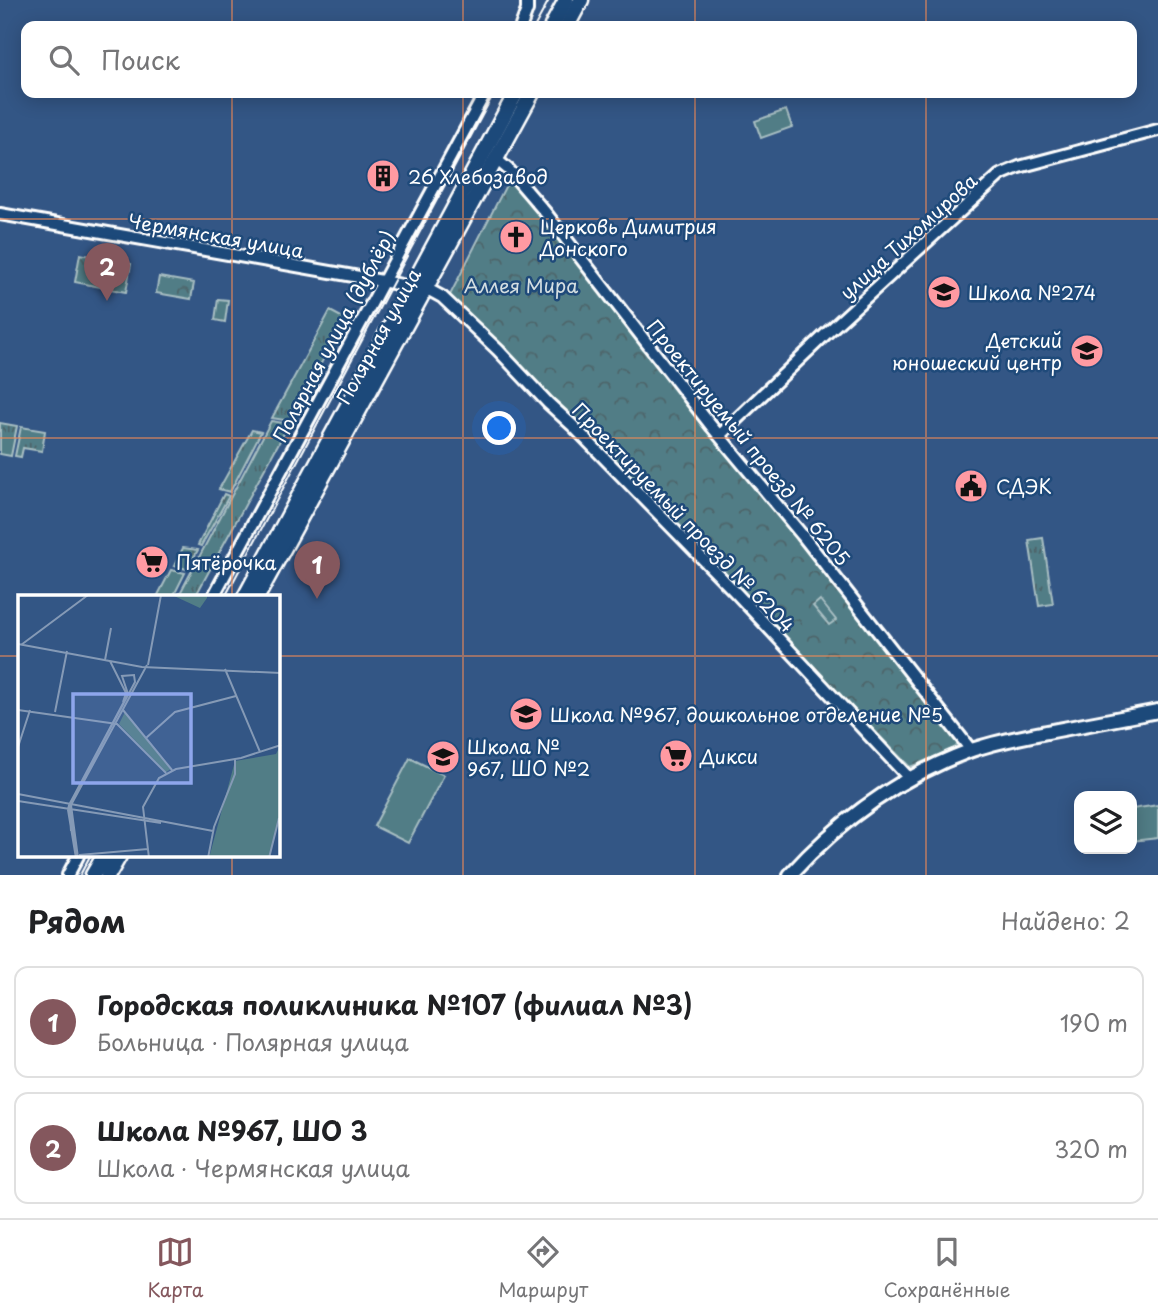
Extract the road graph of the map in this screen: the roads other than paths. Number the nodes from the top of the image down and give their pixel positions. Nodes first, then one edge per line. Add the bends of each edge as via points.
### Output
1 (566, 0) edge
2 (581, 0) edge
3 (555, 21) edge
4 (570, 21) edge
5 (482, 98) edge
6 (514, 98) edge
7 (529, 98) edge
8 (1158, 130) edge
9 (496, 159) junction
10 (0, 214) edge
11 (383, 281) junction
12 (418, 289) junction
13 (720, 435) junction
14 (214, 595) edge
15 (245, 595) edge
16 (258, 595) edge
17 (1158, 711) edge
18 (971, 750) junction
19 (909, 778) junction
20 (77, 858) edge
21 (103, 858) edge
22 (117, 858) edge
23 (68, 875) edge
24 (93, 875) edge
25 (108, 875) edge
26 (790, 875) edge

1 - 3 main road
2 - 4 main road
5 - 11 street, Полярная улица (дублёр)
6 - 12 main road, Полярная улица
7 - 9 main road, Полярная улица
8 - 13 street, улица Тихомирова via 999,175
9 - 12 main road, Полярная улица
9 - 13 street, Проектируемый проезд № 6205 via 552,222
10 - 11 street, Чермянская улица
11 - 12 street, Чермянская улица
11 - 14 street, Полярная улица (дублёр)
12 - 15 main road, Полярная улица
12 - 16 main road, Полярная улица via 379,372
12 - 19 street, Проектируемый проезд № 6204 via 442,297 498,350
13 - 18 street, Проектируемый проезд № 6205
17 - 18 street
18 - 19 street
19 - 26 street via 843,823
20 - 23 street
21 - 24 main road
22 - 25 main road

